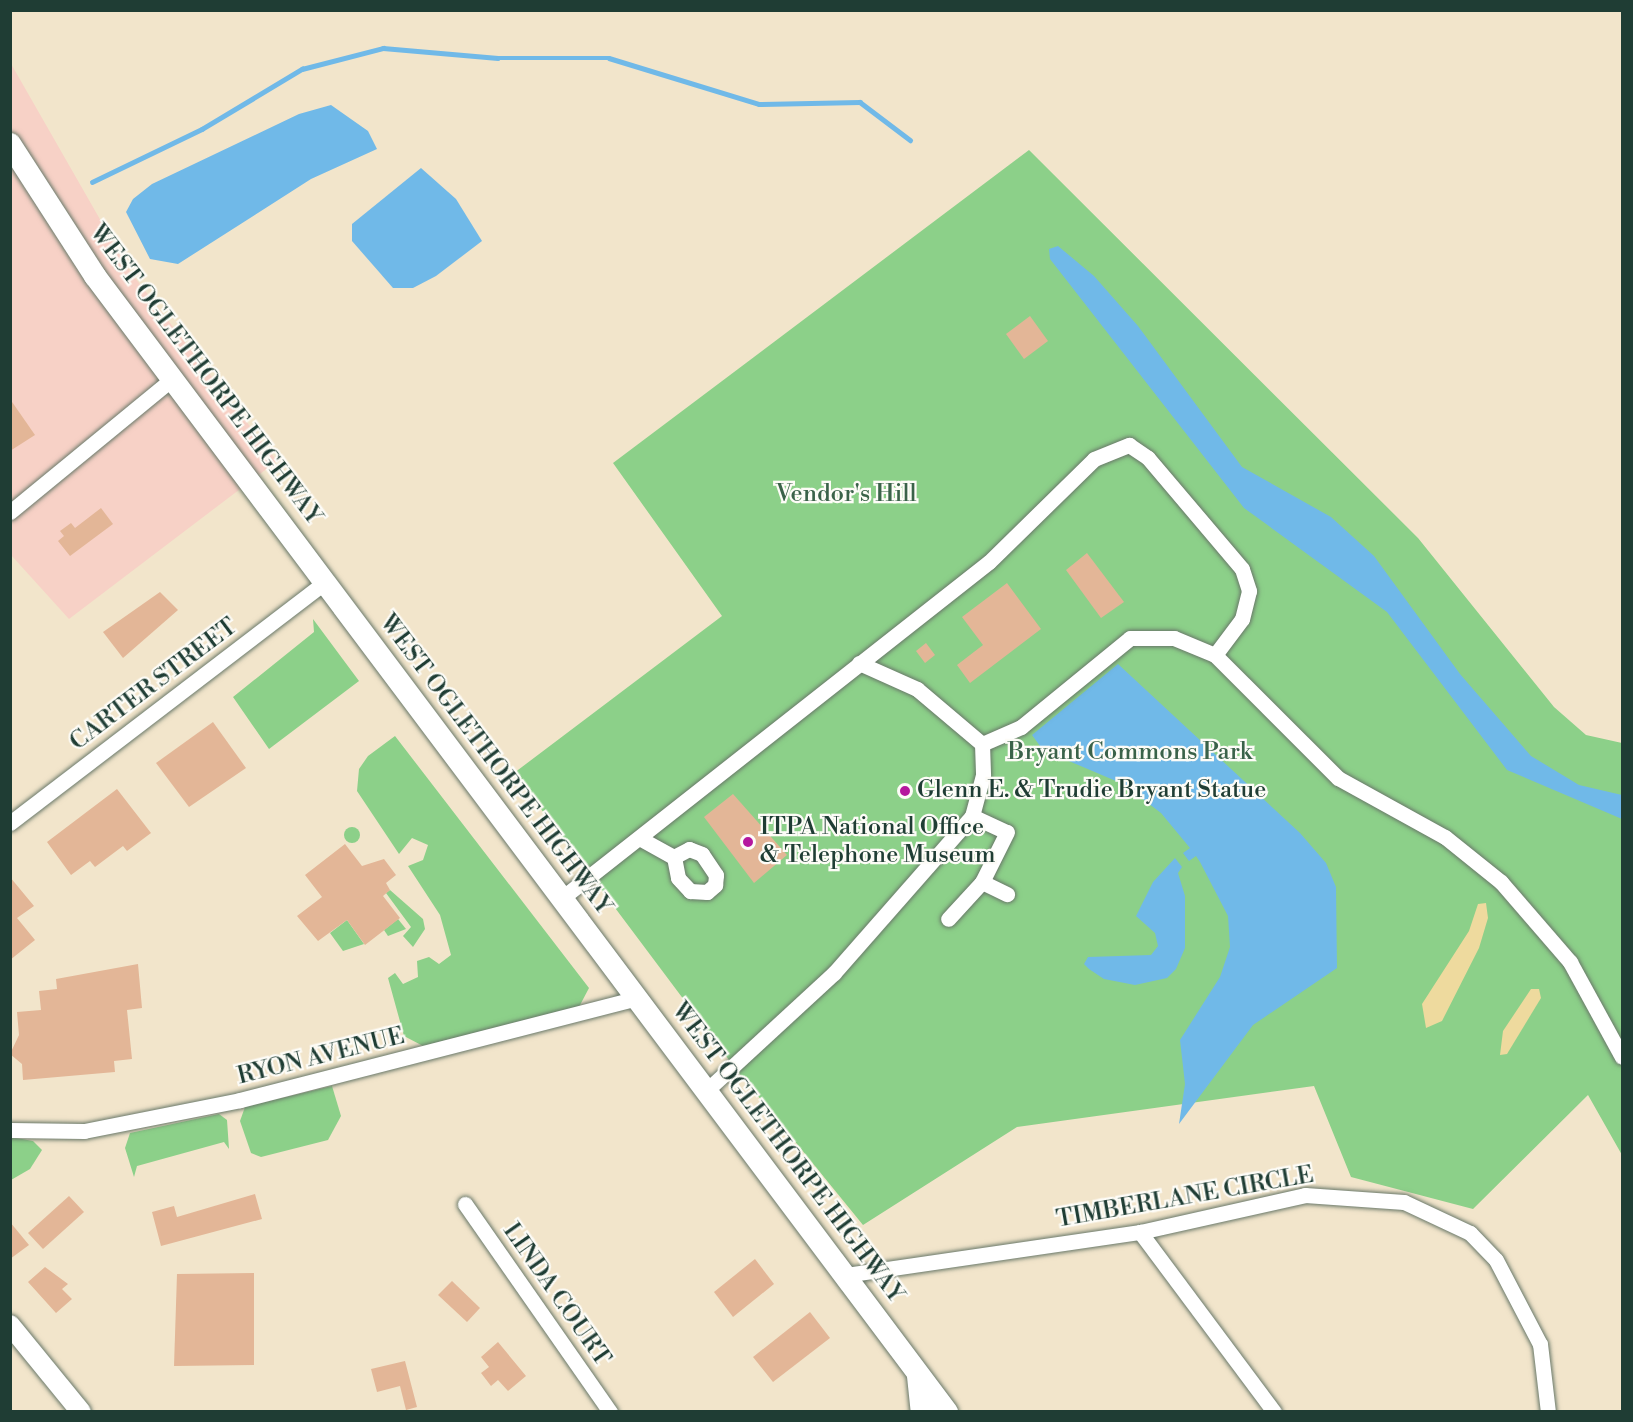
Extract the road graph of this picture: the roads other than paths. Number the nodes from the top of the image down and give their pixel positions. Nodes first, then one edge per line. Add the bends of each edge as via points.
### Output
1 (10, 144) edge
2 (172, 378) junction
3 (10, 512) edge
4 (325, 582) junction
5 (1215, 655) junction
6 (859, 663) junction
7 (982, 744) junction
8 (972, 816) junction
9 (10, 823) edge
10 (641, 839) junction
11 (674, 857) dead end
12 (982, 882) junction
13 (1007, 894) dead end
14 (562, 898) junction
15 (948, 919) dead end
16 (637, 998) junction
17 (1623, 1057) edge
18 (706, 1091) junction
19 (10, 1130) edge
20 (465, 1204) dead end
21 (1140, 1232) junction
22 (844, 1275) junction
23 (10, 1325) edge
24 (917, 1372) junction
25 (81, 1412) edge
26 (610, 1412) edge
27 (922, 1412) edge
28 (947, 1412) edge
29 (1274, 1412) edge
30 (1548, 1412) edge

1 - 2 highway, WEST OGLETHORPE HIGHWAY via 61,227
2 - 3 street
2 - 4 highway, WEST OGLETHORPE HIGHWAY
4 - 9 street, CARTER STREET
4 - 14 highway, WEST OGLETHORPE HIGHWAY
5 - 6 street via 1242,619 1249,591 1242,569 1148,458 1129,445 1094,459 989,562
5 - 7 street via 1174,638 1130,638 1021,727
5 - 17 street via 1338,778 1370,800 1419,821 1486,867 1570,962
6 - 7 street via 917,689
6 - 10 street
7 - 8 street via 983,775
8 - 12 street via 1007,832
8 - 18 street via 834,973
10 - 11 street
10 - 14 street
12 - 13 street
12 - 15 street
14 - 16 highway, WEST OGLETHORPE HIGHWAY
16 - 18 highway, WEST OGLETHORPE HIGHWAY
16 - 19 street, RYON AVENUE via 240,1100 84,1131
18 - 22 highway, WEST OGLETHORPE HIGHWAY
20 - 26 street, LINDA COURT
21 - 22 street, TIMBERLANE CIRCLE
21 - 29 street
21 - 30 street, TIMBERLANE CIRCLE via 1305,1195 1404,1202 1440,1215 1470,1233 1496,1260 1540,1344
22 - 24 highway, WEST OGLETHORPE HIGHWAY
23 - 25 main road
24 - 27 highway
24 - 28 highway, WEST OGLETHORPE HIGHWAY

